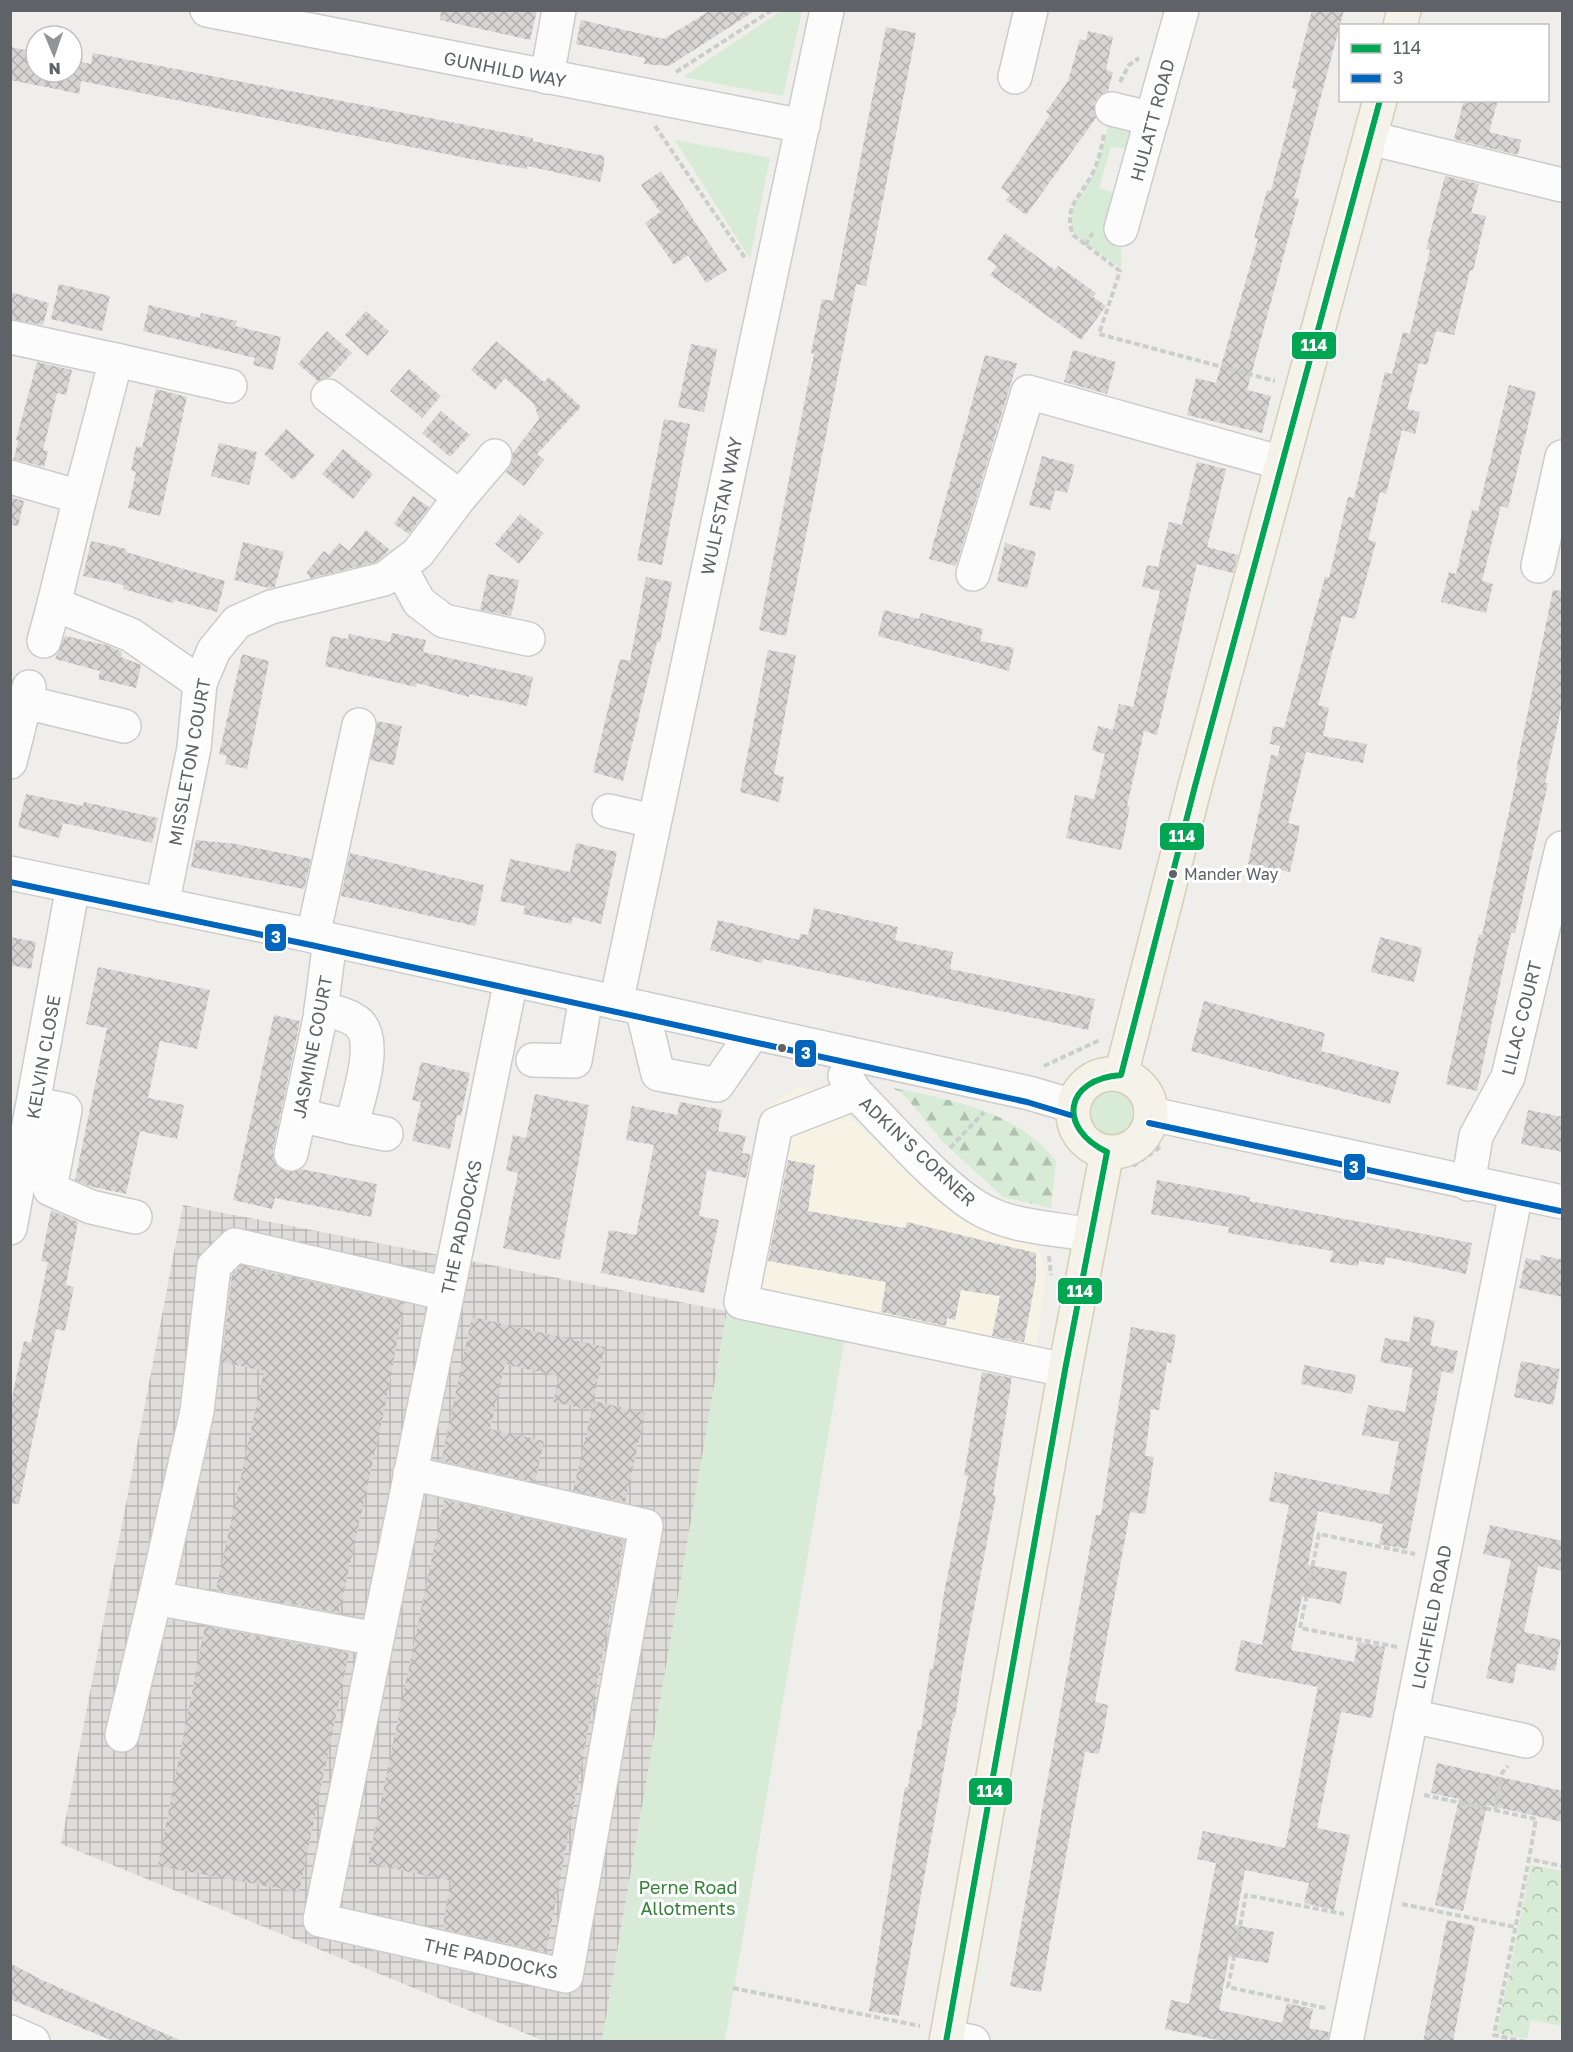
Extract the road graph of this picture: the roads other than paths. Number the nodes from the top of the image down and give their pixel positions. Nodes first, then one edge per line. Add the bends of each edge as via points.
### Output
1 (207, 10) edge
2 (559, 10) edge
3 (827, 10) edge
4 (1032, 10) edge
5 (1178, 25) edge
6 (547, 77) junction
7 (1016, 77) dead end
8 (1379, 102) edge
9 (1112, 109) road end
10 (1152, 118) junction
11 (803, 126) junction
12 (1370, 138) junction
13 (1563, 185) edge
14 (1121, 229) dead end
15 (10, 337) edge
16 (116, 360) junction
17 (230, 386) dead end
18 (328, 396) dead end
19 (495, 456) dead end
20 (1563, 458) edge
21 (1282, 463) junction
22 (10, 477) edge
23 (80, 497) junction
24 (460, 497) junction
25 (1538, 566) dead end
26 (399, 567) junction
27 (973, 574) dead end
28 (54, 604) junction
29 (528, 639) dead end
30 (44, 641) dead end
31 (200, 683) junction
32 (359, 725) dead end
33 (124, 726) dead end
34 (10, 762) edge
35 (609, 811) dead end
36 (653, 821) junction
37 (1563, 848) edge
38 (10, 873) edge
39 (73, 886) junction
40 (162, 905) junction
41 (322, 938) junction
42 (511, 980) junction
43 (614, 1002) junction
44 (321, 1009) junction
45 (753, 1033) junction
46 (846, 1053) junction
47 (533, 1060) dead end
48 (1121, 1075) junction
49 (856, 1093) junction
50 (35, 1104) junction
51 (1073, 1106) junction
52 (1151, 1114) junction
53 (299, 1115) junction
54 (351, 1127) junction
55 (386, 1134) dead end
56 (1107, 1152) junction
57 (291, 1154) dead end
58 (1468, 1184) junction
59 (1516, 1193) junction
60 (1563, 1202) edge
61 (135, 1217) dead end
62 (10, 1228) edge
63 (1091, 1235) junction
64 (447, 1294) junction
65 (1065, 1371) junction
66 (410, 1473) junction
67 (155, 1598) junction
68 (377, 1639) junction
69 (1411, 1716) junction
70 (122, 1735) dead end
71 (1526, 1741) road end
72 (1349, 2027) edge
73 (10, 2032) edge
74 (953, 2038) edge
75 (33, 2042) edge

1 - 6 street, GUNHILD WAY
2 - 6 street
3 - 11 street, WULFSTAN WAY
4 - 7 street
5 - 10 street, HULATT ROAD
6 - 11 street, GUNHILD WAY
8 - 12 main road
9 - 10 street
10 - 14 street, HULATT ROAD
11 - 36 street, WULFSTAN WAY
12 - 13 street
12 - 21 main road
15 - 16 street
16 - 17 street
16 - 23 street
18 - 24 street
19 - 24 street, MISSLETON COURT
20 - 25 street
21 - 27 street via 1028,392
21 - 48 main road
22 - 23 street
23 - 28 street
24 - 26 street, MISSLETON COURT via 418,553
26 - 29 street via 419,602 444,621
26 - 31 street, MISSLETON COURT via 384,579 271,607 237,622 214,650
28 - 30 street
28 - 31 street via 131,634
31 - 40 street, MISSLETON COURT via 194,748
32 - 41 street, JASMINE COURT
33 - 34 street via 27,695
35 - 36 street
36 - 43 street, WULFSTAN WAY
37 - 58 street, LILAC COURT via 1508,1077 1476,1136
38 - 39 street
39 - 40 street
39 - 50 street, KELVIN CLOSE
40 - 41 street
41 - 42 street
41 - 44 street, JASMINE COURT
42 - 43 street
42 - 64 street, THE PADDOCKS
43 - 45 street
43 - 45 street via 658,1074 717,1085
43 - 47 street, WULFSTAN WAY via 575,1061
44 - 53 street, JASMINE COURT
44 - 54 street via 344,1014 358,1022 367,1035 366,1066
45 - 46 street
46 - 49 street, ADKIN'S CORNER via 844,1073
46 - 51 street via 1037,1094
48 - 51 main road via 1108,1074 1090,1081 1077,1094
48 - 52 main road via 1143,1089
49 - 63 street, ADKIN'S CORNER via 980,1209 1028,1226
49 - 65 street via 776,1124 741,1302
50 - 61 street via 65,1110 50,1190 91,1207
50 - 62 street, KELVIN CLOSE
51 - 56 main road via 1073,1119 1083,1140 1092,1148
52 - 56 main road via 1142,1139 1124,1150
52 - 58 street
53 - 54 street
53 - 57 street, JASMINE COURT
54 - 55 street
56 - 63 main road
58 - 59 street
59 - 60 street
59 - 69 street, LICHFIELD ROAD
63 - 65 main road
64 - 66 street, THE PADDOCKS
64 - 67 street via 235,1245 214,1266 196,1411
65 - 74 main road
66 - 68 street, THE PADDOCKS
66 - 68 street, THE PADDOCKS via 646,1526 566,1976 320,1920
67 - 68 street
67 - 70 street
69 - 71 street
69 - 72 street, LICHFIELD ROAD
73 - 75 street

